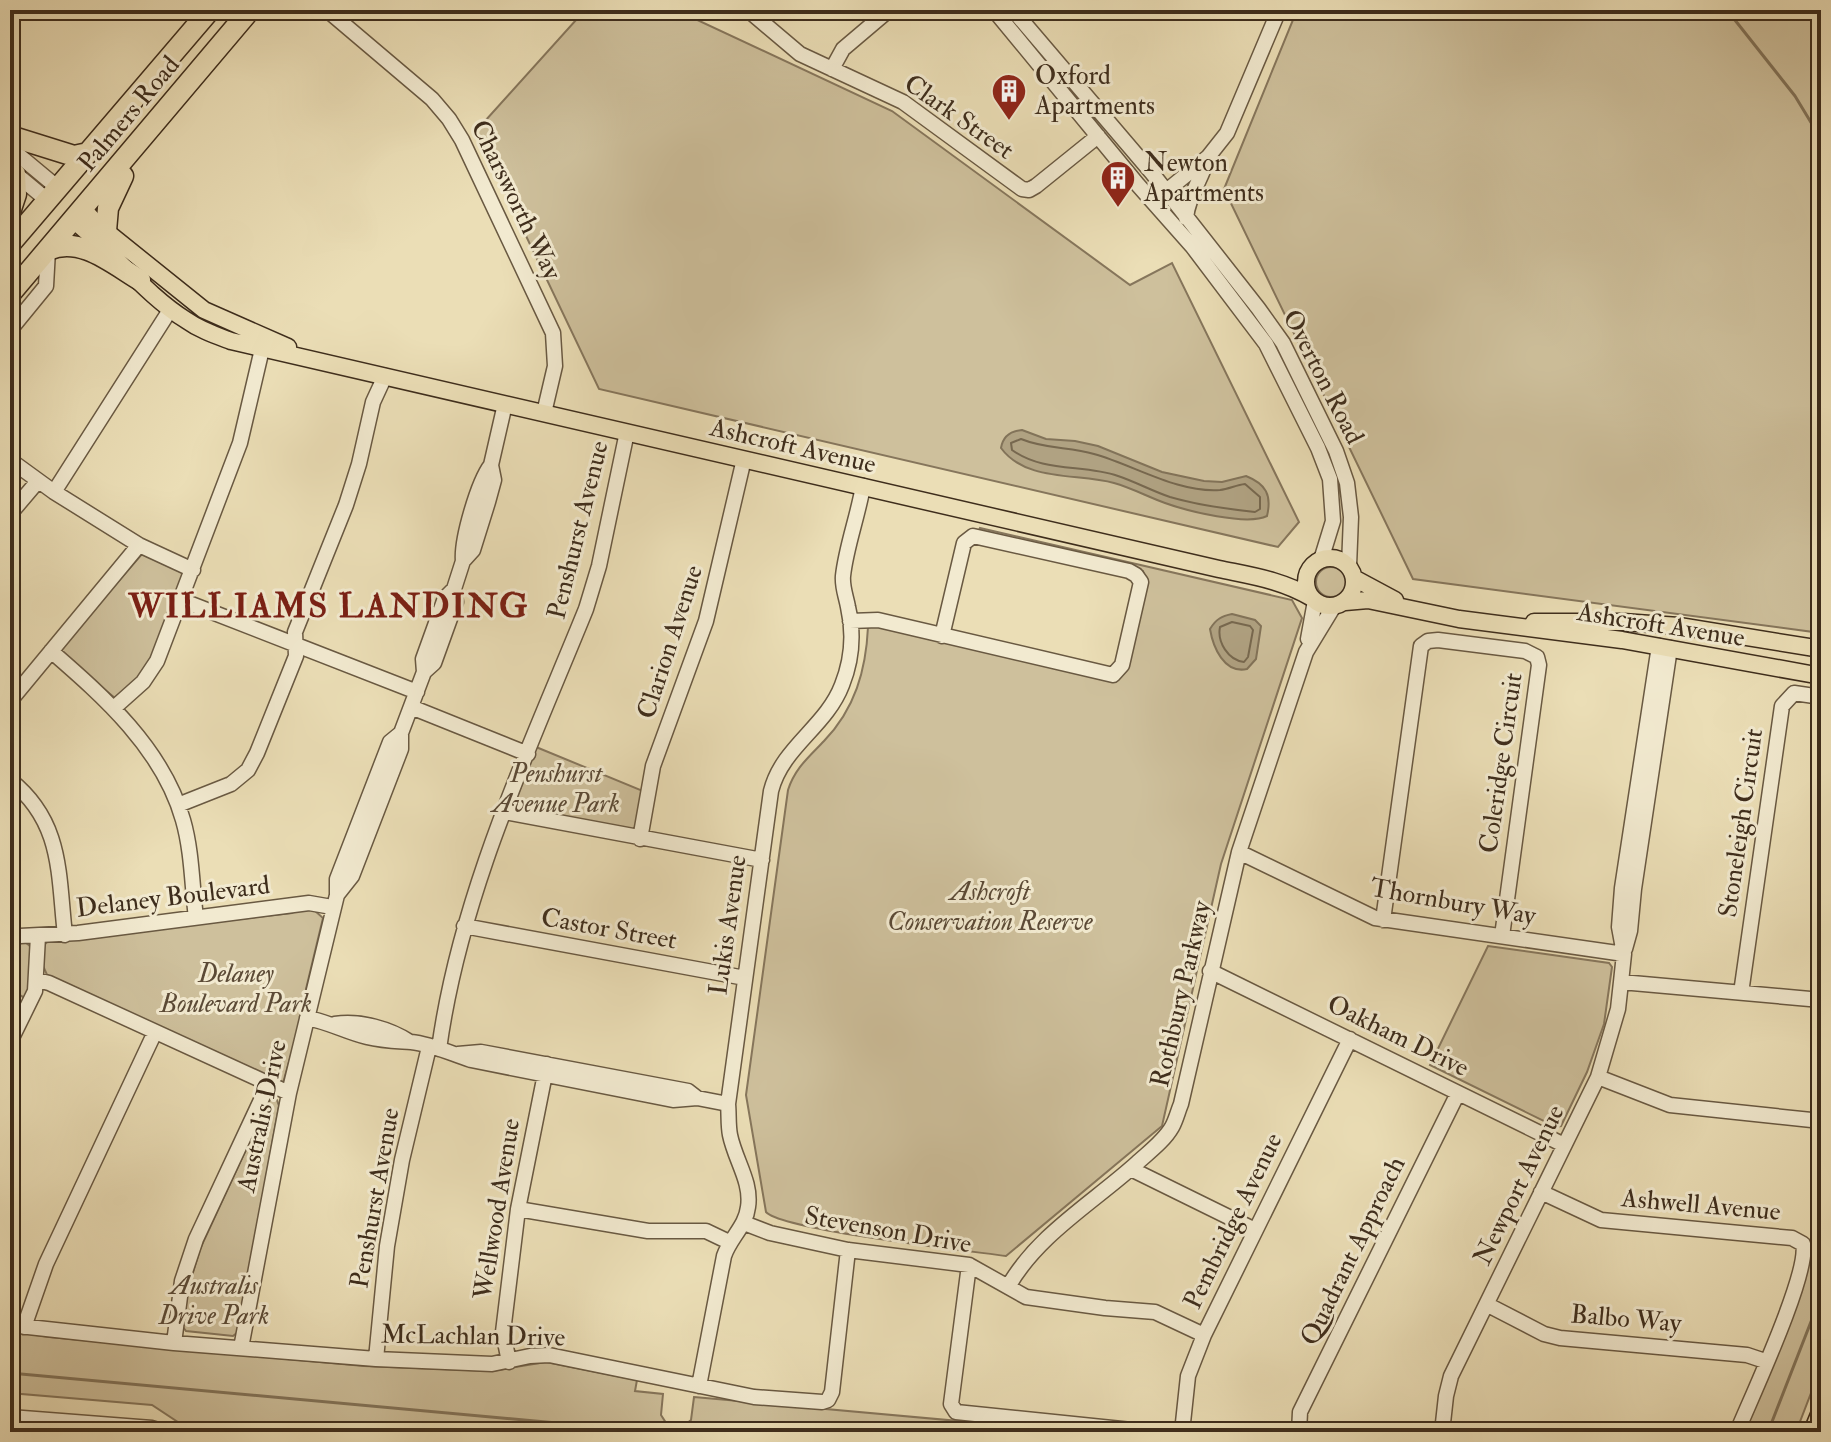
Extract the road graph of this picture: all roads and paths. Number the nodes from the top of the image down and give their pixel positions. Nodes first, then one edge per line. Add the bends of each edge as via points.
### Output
1 (210, 10) edge
2 (250, 10) edge
3 (327, 10) edge
4 (748, 10) edge
5 (889, 10) edge
6 (994, 10) edge
7 (1013, 10) edge
8 (1279, 10) edge
9 (832, 69) junction
10 (146, 134) junction
11 (10, 136) edge
12 (1098, 136) junction
13 (10, 148) edge
14 (88, 153) junction
15 (1208, 157) junction
16 (12, 172) edge
17 (53, 194) junction
18 (1159, 196) junction
19 (10, 212) edge
20 (78, 215) junction
21 (1186, 218) junction
22 (106, 231) junction
23 (10, 244) edge
24 (48, 250) junction
25 (140, 280) junction
26 (10, 294) edge
27 (170, 310) junction
28 (10, 330) edge
29 (262, 349) junction
30 (315, 359) junction
31 (378, 374) junction
32 (505, 404) junction
33 (544, 413) junction
34 (627, 432) junction
35 (744, 459) junction
36 (10, 460) edge
37 (38, 481) junction
38 (863, 486) junction
39 (54, 492) junction
40 (10, 514) edge
41 (139, 545) junction
42 (1315, 566) junction
43 (193, 570) junction
44 (1352, 572) junction
45 (1261, 577) junction
46 (181, 600) junction
47 (1314, 600) junction
48 (1340, 604) junction
49 (1413, 609) junction
50 (850, 621) junction
51 (1643, 623) junction
52 (1493, 624) junction
53 (942, 636) junction
54 (295, 644) junction
55 (1664, 647) junction
56 (1821, 649) edge
57 (51, 651) junction
58 (1306, 652) junction
59 (1821, 676) edge
60 (417, 692) junction
61 (1821, 697) edge
62 (10, 701) edge
63 (115, 707) junction
64 (411, 707) junction
65 (528, 754) junction
66 (10, 780) edge
67 (178, 805) junction
68 (505, 812) junction
69 (640, 839) junction
70 (1239, 852) junction
71 (762, 860) junction
72 (334, 901) junction
73 (196, 918) junction
74 (1383, 920) junction
75 (464, 926) junction
76 (65, 935) junction
77 (13, 936) edge
78 (38, 936) junction
79 (1502, 936) junction
80 (1624, 954) junction
81 (1210, 971) junction
82 (745, 978) junction
83 (37, 980) junction
84 (1621, 982) junction
85 (1741, 993) junction
86 (1821, 1000) edge
87 (307, 1018) junction
88 (155, 1032) junction
89 (1350, 1039) junction
90 (10, 1042) edge
91 (434, 1048) junction
92 (546, 1070) junction
93 (1598, 1077) junction
94 (268, 1085) junction
95 (289, 1093) junction
96 (1458, 1093) junction
97 (728, 1104) junction
98 (1821, 1121) edge
99 (1564, 1145) junction
100 (1131, 1169) junction
101 (1541, 1192) junction
102 (518, 1209) junction
103 (744, 1223) junction
104 (1255, 1230) junction
105 (729, 1242) junction
106 (848, 1250) junction
107 (969, 1265) junction
108 (1008, 1287) junction
109 (1488, 1305) junction
110 (17, 1326) edge
111 (1204, 1335) junction
112 (174, 1343) junction
113 (241, 1348) junction
114 (376, 1359) junction
115 (1765, 1361) junction
116 (509, 1362) junction
117 (699, 1386) junction
118 (1821, 1415) edge
119 (18, 1422) edge
120 (165, 1432) edge
121 (1151, 1432) edge
122 (1182, 1432) edge
123 (1299, 1432) edge
124 (1442, 1432) edge
125 (1737, 1432) edge
126 (1814, 1432) edge

1 - 14 highway, Palmers Road
2 - 10 highway, Palmers Road
3 - 33 street, Charsworth Way via 432,99 462,140 553,333 556,357
4 - 9 street, Clark Street via 795,51
5 - 9 street via 847,44
6 - 12 street, Overton Road
7 - 18 street, Overton Road
8 - 15 street via 1233,123
9 - 12 street, Clark Street via 903,102 1026,190
10 - 20 highway, Palmers Road
10 - 22 highway via 114,192
11 - 14 highway via 74,156
12 - 18 street, Overton Road
13 - 17 street
14 - 17 highway, Palmers Road
15 - 18 street
15 - 21 street
16 - 17 street
16 - 19 highway via 16,194
17 - 20 highway
17 - 23 highway, Palmers Road
18 - 21 street, Overton Road
18 - 42 street, Overton Road via 1259,334 1318,448 1334,510 1332,531
20 - 22 main road, Ashcroft Avenue
20 - 24 highway, Palmers Road
20 - 25 main road, Ashcroft Avenue
21 - 44 street, Overton Road via 1274,330 1331,440 1350,498
22 - 30 main road, Ashcroft Avenue via 204,310
24 - 25 highway via 64,245 87,250
24 - 26 highway, Palmers Road
24 - 28 street via 46,286
25 - 27 main road, Ashcroft Avenue
27 - 29 main road, Ashcroft Avenue via 207,332
27 - 39 street
29 - 30 main road, Ashcroft Avenue
29 - 43 street via 240,443
30 - 31 main road, Ashcroft Avenue
31 - 32 main road, Ashcroft Avenue
31 - 54 street via 353,483 295,632
32 - 33 main road, Ashcroft Avenue
32 - 60 street, Australis Drive via 491,465 482,478 462,547 463,561 423,659
33 - 34 main road, Ashcroft Avenue
34 - 35 main road, Ashcroft Avenue
34 - 65 street, Penshurst Avenue via 586,609
35 - 38 main road, Ashcroft Avenue
35 - 69 street, Clarion Avenue via 702,638 653,766
36 - 37 street
37 - 39 street
37 - 40 street
38 - 45 main road, Ashcroft Avenue
38 - 50 street, Lukis Avenue via 843,579
39 - 41 street
41 - 43 street
41 - 57 street
42 - 44 main road via 1336,559
42 - 45 main road, Ashcroft Avenue
42 - 47 main road via 1306,585
43 - 46 street
44 - 48 main road via 1354,588
44 - 49 main road, Ashcroft Avenue
45 - 47 main road, Ashcroft Avenue via 1292,586
46 - 54 street
46 - 63 street via 152,669
47 - 48 main road via 1324,606
47 - 58 street, Rothbury Parkway
48 - 49 main road, Ashcroft Avenue via 1368,600
48 - 58 street, Rothbury Parkway
49 - 52 main road, Ashcroft Avenue
50 - 53 street via 878,620
50 - 71 street, Lukis Avenue via 849,663 837,696 825,717 790,752 773,783
51 - 52 main road, Ashcroft Avenue
51 - 55 main road via 1663,632 1669,642
51 - 56 main road, Ashcroft Avenue
52 - 55 main road, Ashcroft Avenue
53 - 53 street via 1113,675 1122,665 1141,582 1129,571 973,536 964,543
54 - 60 street
54 - 67 street via 296,656 248,770 224,788
55 - 59 main road, Ashcroft Avenue
55 - 80 street, Newport Avenue via 1619,927
57 - 62 street
57 - 63 street
58 - 70 street, Rothbury Parkway
60 - 64 street, Australis Drive
61 - 85 street, Stoneleigh Circuit via 1794,693 1782,706
63 - 67 street
64 - 65 street
64 - 72 street, Australis Drive via 401,733 390,742 337,879
65 - 68 street, Penshurst Avenue
66 - 76 street via 37,806 50,829
67 - 73 street
68 - 69 street
68 - 75 street, Penshurst Avenue
69 - 71 street
70 - 74 street, Thornbury Way
70 - 81 street, Rothbury Parkway
71 - 82 street, Lukis Avenue
72 - 73 street, Delaney Boulevard
72 - 87 street, Australis Drive
73 - 76 street, Delaney Boulevard
74 - 79 street, Thornbury Way
74 - 79 street, Coleridge Circuit via 1421,646 1438,640 1525,651 1537,657 1539,665
75 - 82 street, Castor Street
75 - 91 street, Penshurst Avenue
76 - 78 street, Delaney Boulevard
77 - 78 street, Delaney Boulevard
78 - 83 street
79 - 80 street, Thornbury Way
80 - 84 street, Newport Avenue
81 - 89 street, Oakham Drive
81 - 100 street, Rothbury Parkway via 1172,1127
82 - 97 street, Lukis Avenue
83 - 88 street
83 - 90 street
84 - 85 street
84 - 93 street, Newport Avenue
85 - 86 street
87 - 91 street via 353,1022
87 - 95 street, Australis Drive
88 - 94 street
88 - 110 street
89 - 96 street, Oakham Drive
89 - 104 street, Pembridge Avenue
91 - 92 street via 471,1060
91 - 114 street, Penshurst Avenue via 402,1160
92 - 97 street via 673,1100
92 - 102 street, Wellwood Avenue
93 - 98 street via 1670,1105
93 - 99 street, Newport Avenue
94 - 95 street
94 - 112 street via 196,1239 182,1281
95 - 113 street, Australis Drive
96 - 99 street, Oakham Drive
96 - 123 street, Quadrant Approach via 1300,1412
97 - 103 street, Lukis Avenue via 730,1134 748,1185
99 - 101 street, Newport Avenue
100 - 104 street
100 - 108 street, Rothbury Parkway via 1036,1248
101 - 109 street, Newport Avenue
101 - 115 street, Ashwell Avenue via 1601,1220 1800,1241 1804,1252 1792,1300
102 - 105 street via 648,1231 706,1231
102 - 116 street, Wellwood Avenue via 503,1332
103 - 105 street
103 - 106 street, Stevenson Drive
104 - 111 street, Pembridge Avenue
105 - 117 street
106 - 107 street, Stevenson Drive
106 - 117 street, McLachlan Drive via 828,1400 754,1397
107 - 108 street, Stevenson Drive
107 - 121 street via 952,1408 961,1414
108 - 111 street, Stevenson Drive via 1046,1301 1155,1312
109 - 115 street, Balbo Way via 1560,1338
109 - 124 street, Newport Avenue via 1451,1376
110 - 112 street, McLachlan Drive
111 - 122 street, Pembridge Avenue via 1188,1376
112 - 113 street, McLachlan Drive
113 - 114 street, McLachlan Drive
114 - 116 street, McLachlan Drive
115 - 125 street, Ashwell Avenue
116 - 117 street, McLachlan Drive via 549,1355
118 - 126 highway
119 - 120 street

